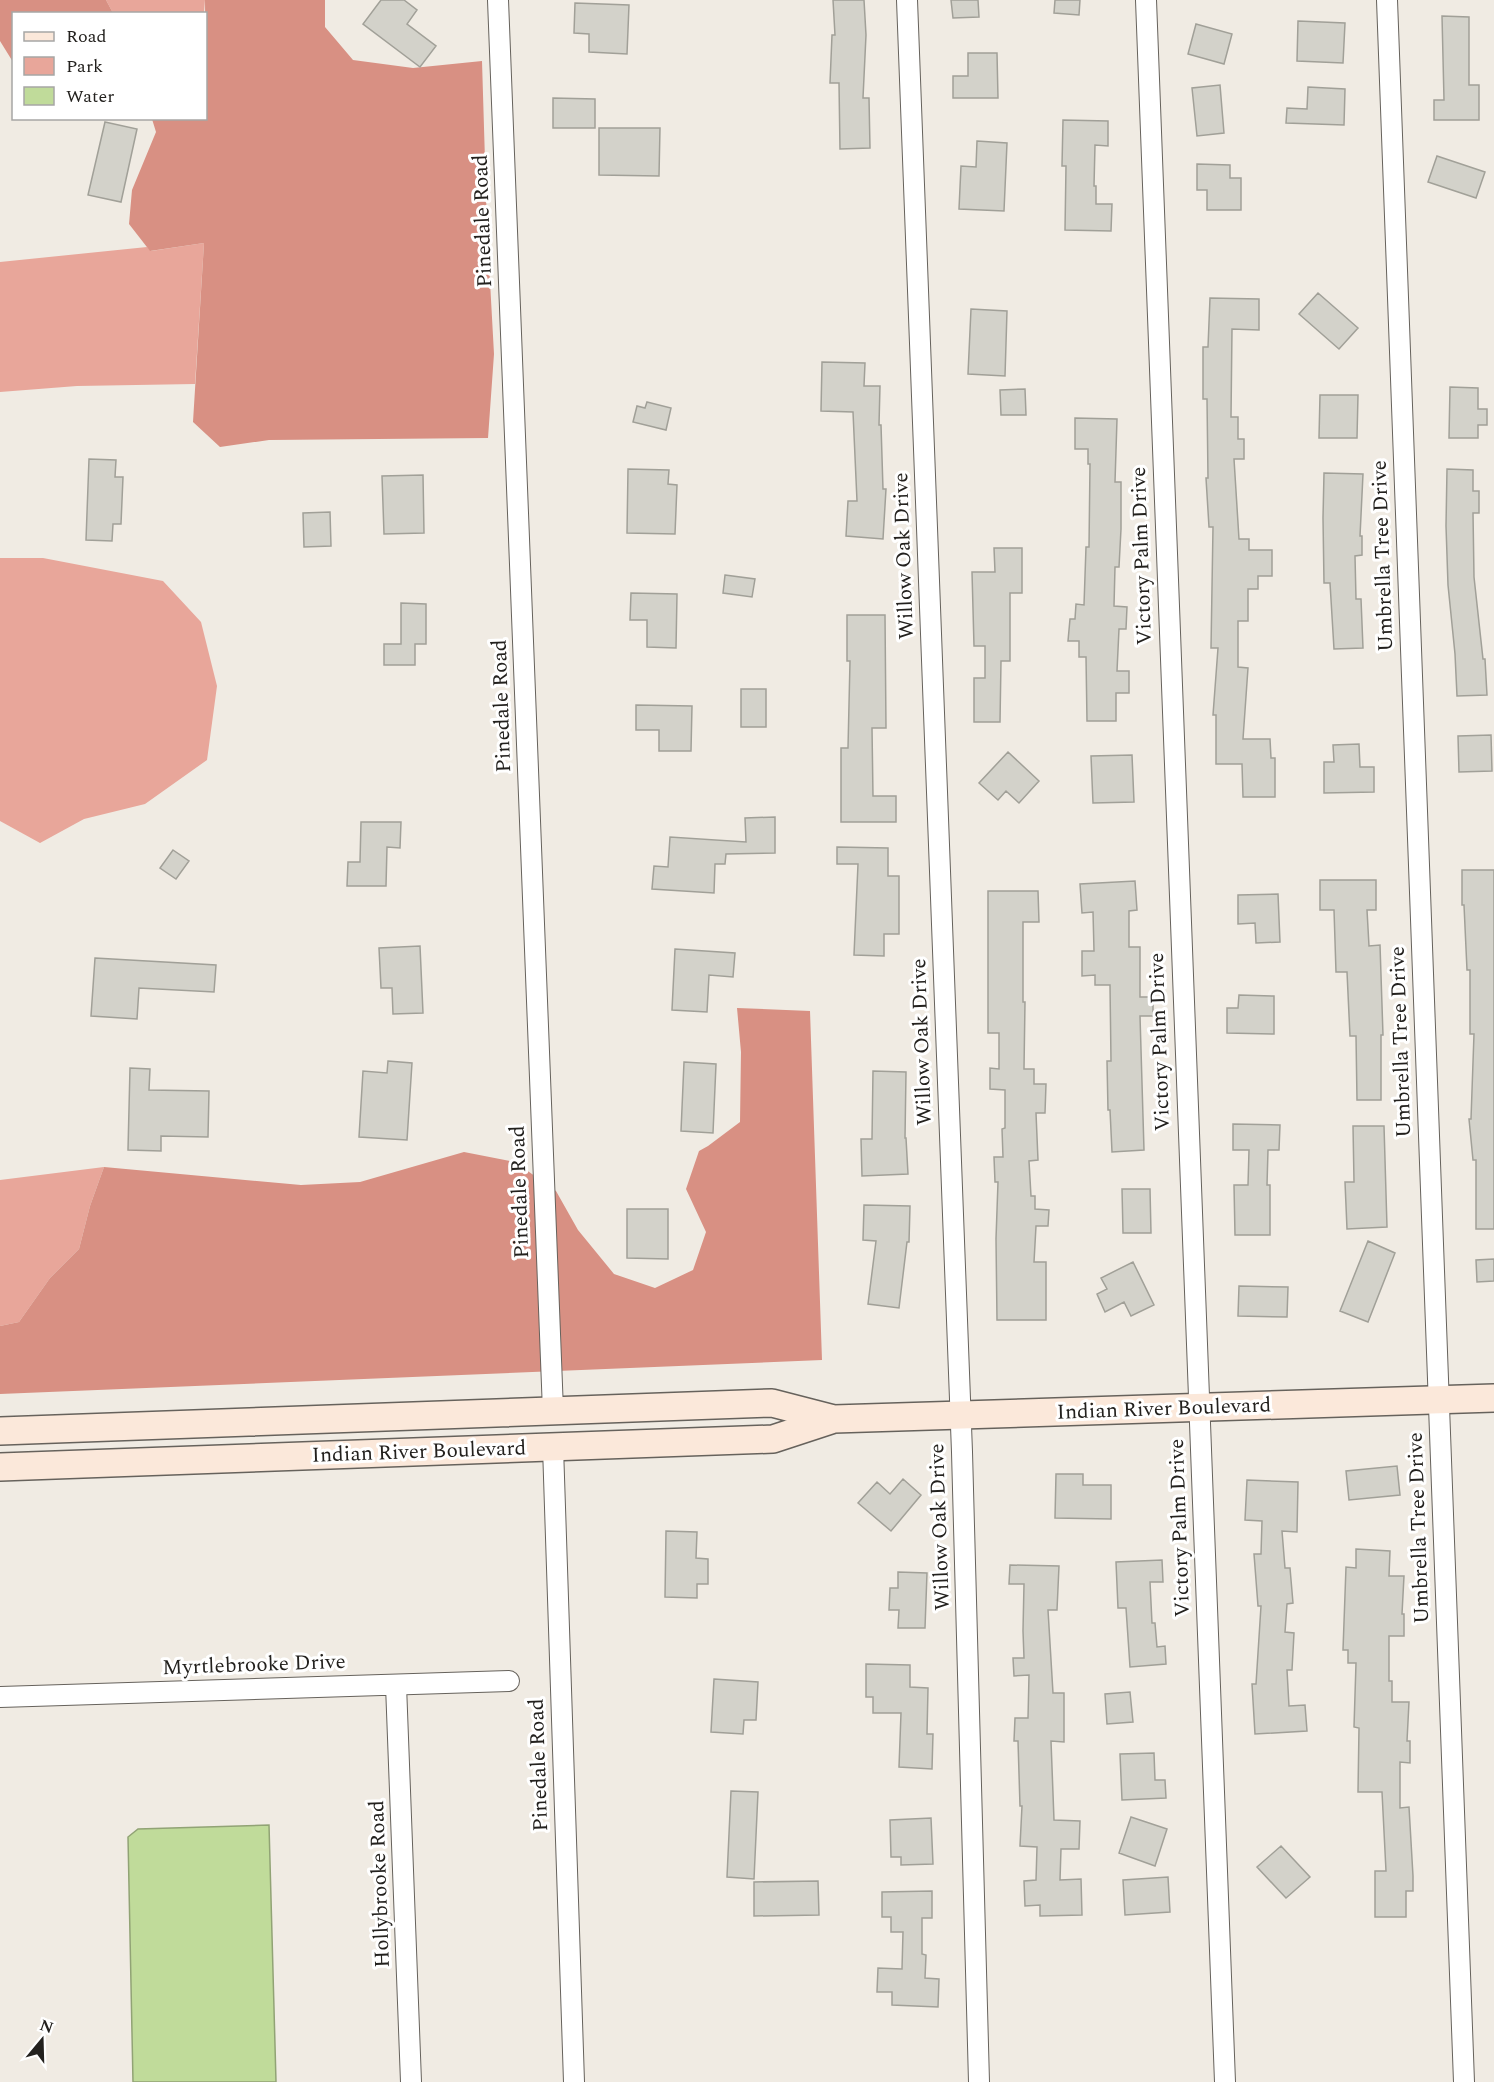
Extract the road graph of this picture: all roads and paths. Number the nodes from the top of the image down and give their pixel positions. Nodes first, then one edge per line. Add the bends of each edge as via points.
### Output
1 (498, 0) edge
2 (907, 0) edge
3 (1146, 0) edge
4 (1386, 0) edge
5 (1494, 1398) edge
6 (1438, 1400) junction
7 (1199, 1408) junction
8 (553, 1411) junction
9 (961, 1416) junction
10 (834, 1419) junction
11 (7, 1435) edge
12 (553, 1447) junction
13 (0, 1467) edge
14 (509, 1681) dead end
15 (396, 1685) junction
16 (0, 1697) edge
17 (411, 2082) edge
18 (574, 2082) edge
19 (979, 2082) edge
20 (1225, 2082) edge
21 (1464, 2082) edge

1 - 8 street, Pinedale Road
2 - 9 street, Willow Oak Drive
3 - 7 street, Victory Palm Drive
4 - 6 street, Umbrella Tree Drive
5 - 6 main road, Indian River Boulevard
6 - 7 main road, Indian River Boulevard
6 - 21 street, Umbrella Tree Drive
7 - 9 main road, Indian River Boulevard
7 - 20 street, Victory Palm Drive
8 - 10 main road, Indian River Boulevard via 772,1402
8 - 11 main road, Indian River Boulevard
9 - 10 main road, Indian River Boulevard
9 - 19 street, Willow Oak Drive
10 - 12 main road, Indian River Boulevard via 773,1438
12 - 13 main road, Indian River Boulevard
12 - 18 street, Pinedale Road
14 - 15 street, Myrtlebrooke Drive
15 - 16 street, Myrtlebrooke Drive
15 - 17 street, Hollybrooke Road

